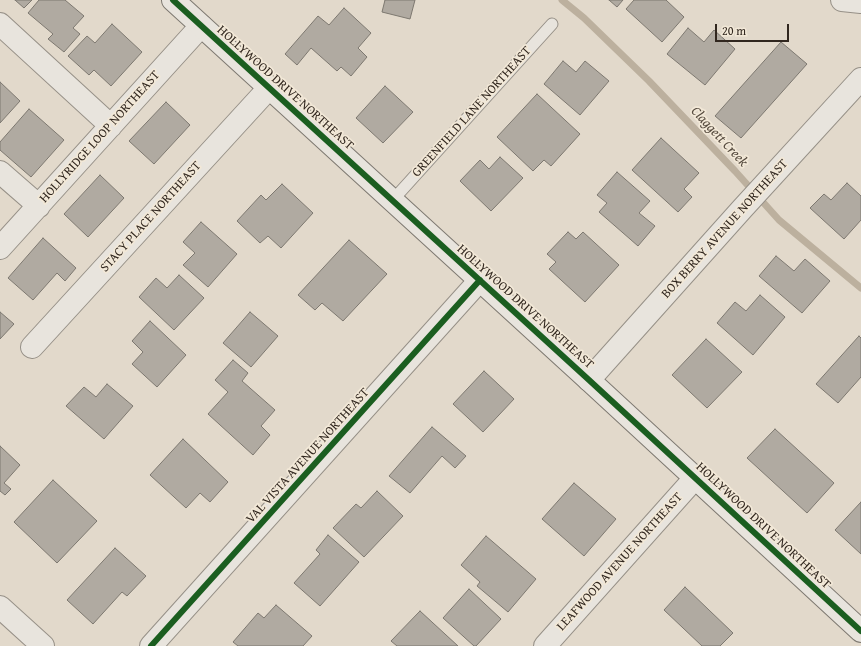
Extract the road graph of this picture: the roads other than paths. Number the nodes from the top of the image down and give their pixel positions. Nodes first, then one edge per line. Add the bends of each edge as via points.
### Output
1 (173, 0) edge
2 (842, 0) edge
3 (861, 2) edge
4 (0, 24) edge
5 (552, 24) dead end
6 (201, 26) junction
7 (861, 79) edge
8 (269, 88) junction
9 (111, 126) junction
10 (0, 172) edge
11 (392, 201) junction
12 (38, 206) junction
13 (0, 248) edge
14 (480, 280) junction
15 (32, 347) dead end
16 (589, 380) junction
17 (695, 478) junction
18 (0, 607) edge
19 (861, 630) edge
20 (43, 646) edge
21 (151, 646) edge
22 (545, 646) edge

1 - 6 street, HOLLYWOOD DRIVE NORTHEAST
2 - 3 street
4 - 9 street
5 - 11 lane, GREENFIELD LANE NORTHEAST
6 - 8 street, HOLLYWOOD DRIVE NORTHEAST
6 - 9 street, HOLLYRIDGE LOOP NORTHEAST
7 - 16 street, BOX BERRY AVENUE NORTHEAST
8 - 11 street, HOLLYWOOD DRIVE NORTHEAST
8 - 15 street, STACY PLACE NORTHEAST
9 - 12 street, HOLLYRIDGE LOOP NORTHEAST
10 - 12 street
11 - 14 street, HOLLYWOOD DRIVE NORTHEAST
12 - 13 street, HOLLYRIDGE LOOP NORTHEAST
14 - 16 street, HOLLYWOOD DRIVE NORTHEAST
14 - 21 street, VAL VISTA AVENUE NORTHEAST
16 - 17 street, HOLLYWOOD DRIVE NORTHEAST
17 - 19 street, HOLLYWOOD DRIVE NORTHEAST
17 - 22 street, LEAFWOOD AVENUE NORTHEAST
18 - 20 street

